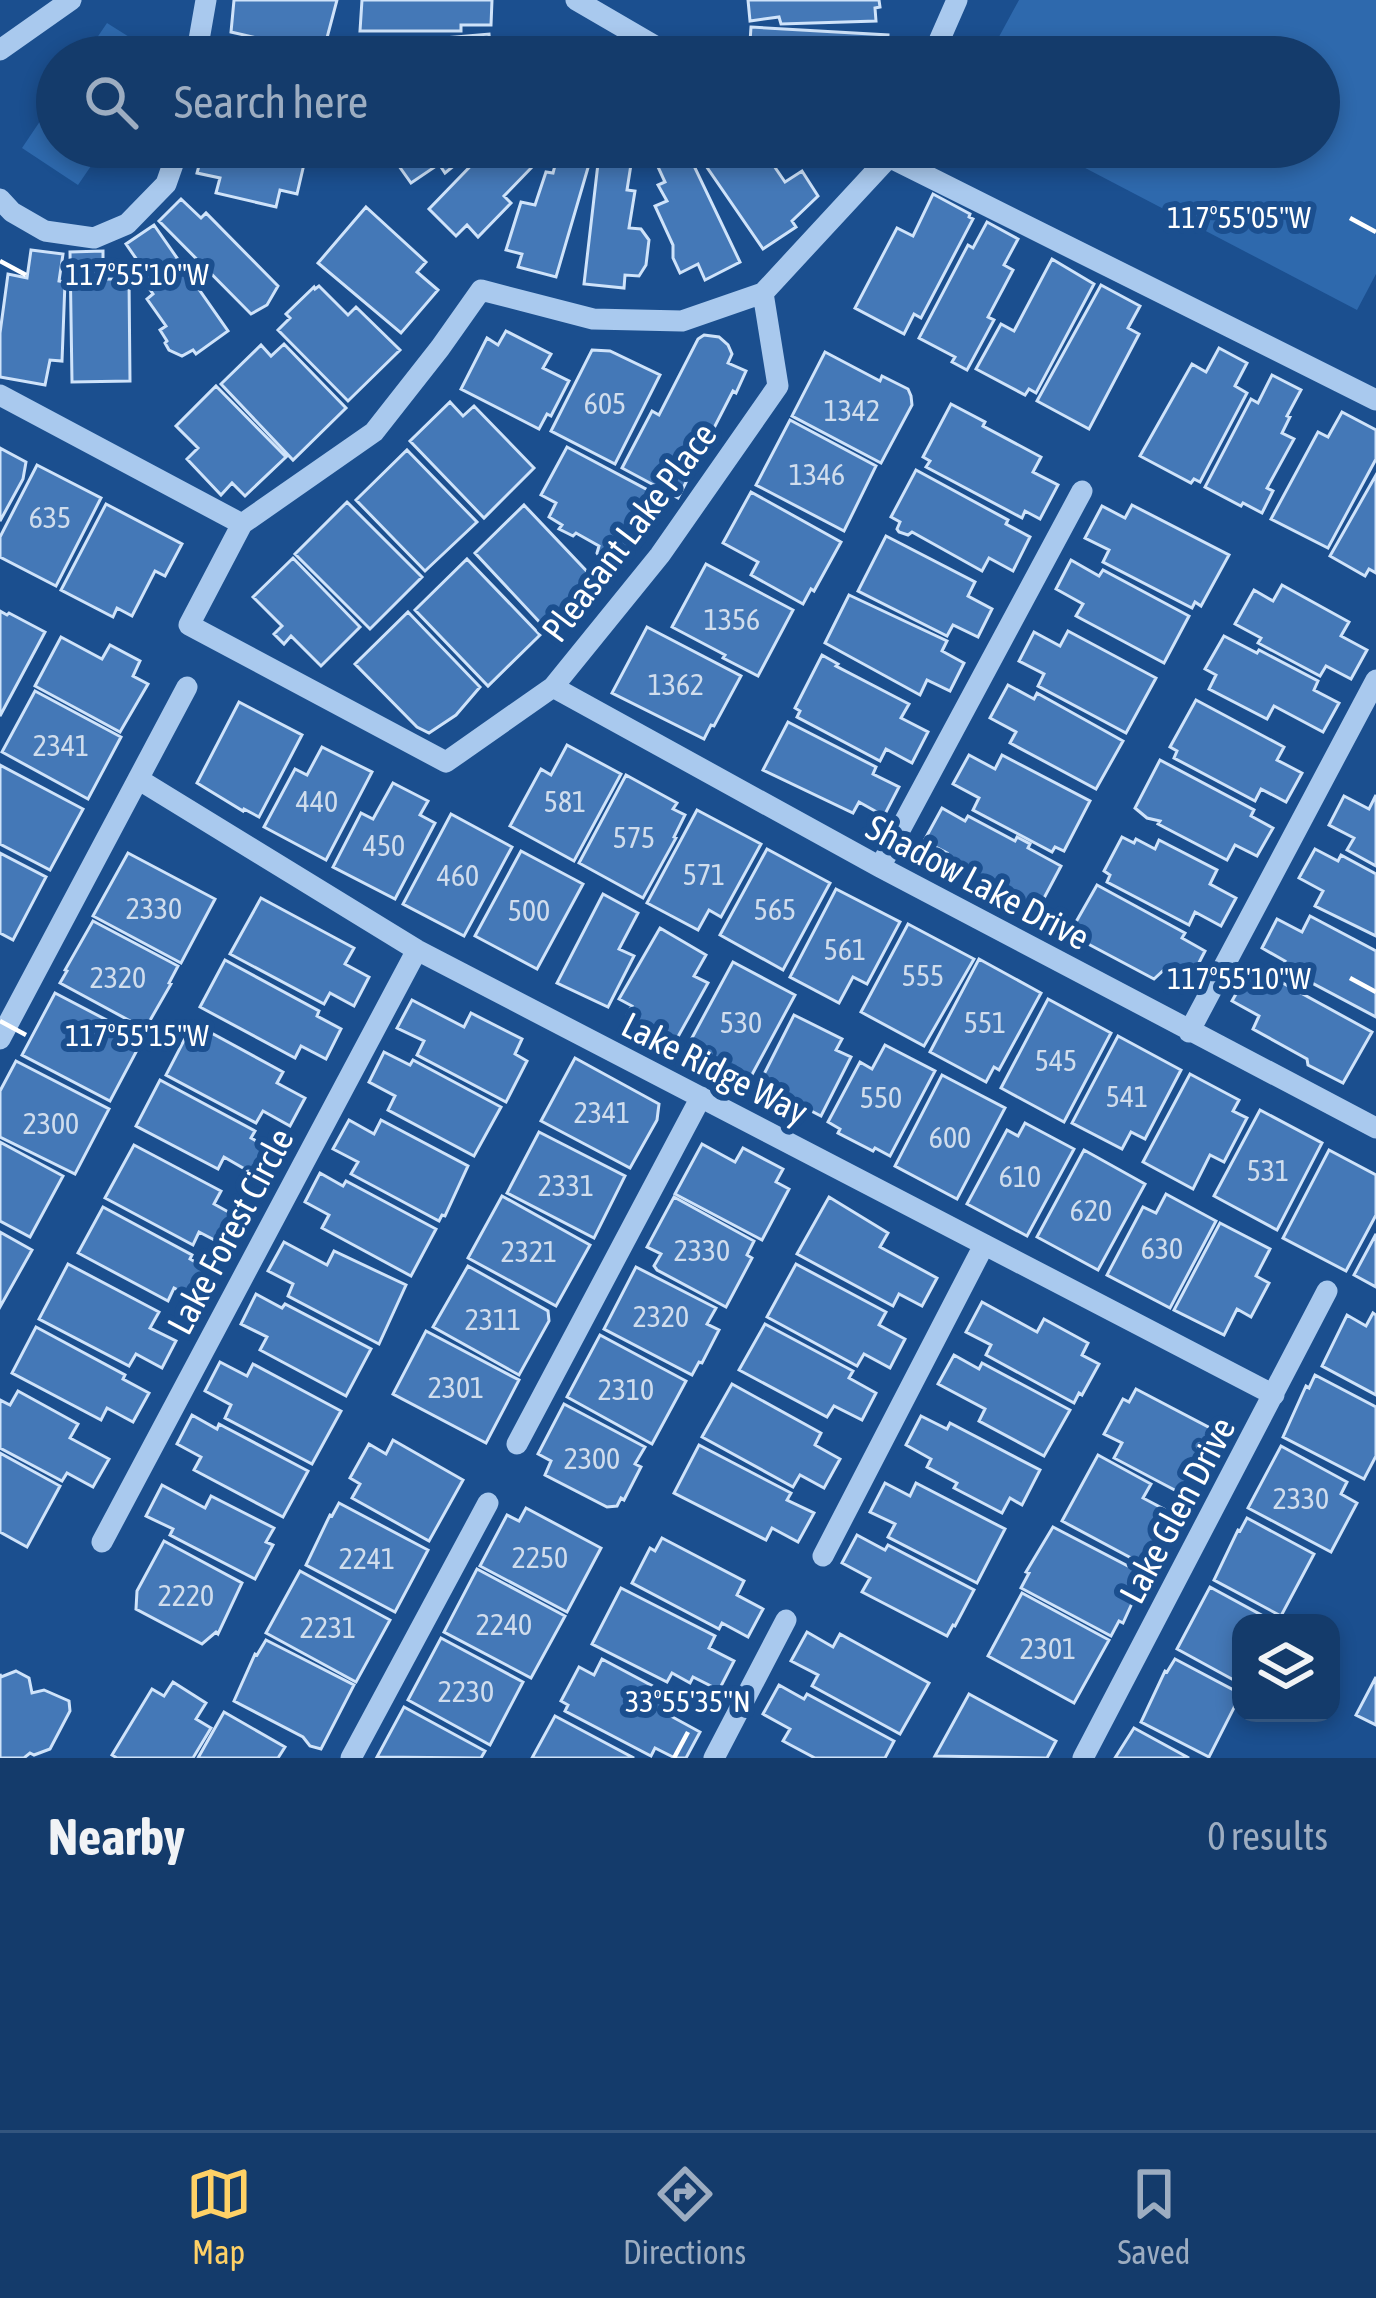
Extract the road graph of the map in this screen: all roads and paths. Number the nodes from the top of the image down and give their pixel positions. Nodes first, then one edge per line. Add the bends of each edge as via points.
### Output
1 (71, 0) edge
2 (206, 0) edge
3 (575, 0) edge
4 (957, 0) edge
5 (200, 36) edge
6 (638, 36) edge
7 (941, 36) edge
8 (0, 50) edge
9 (172, 168) edge
10 (876, 168) edge
11 (922, 168) edge
12 (4, 214) edge
13 (763, 293) junction
14 (0, 395) edge
15 (1376, 400) edge
16 (1082, 491) dead end
17 (242, 524) junction
18 (1376, 680) edge
19 (187, 687) dead end
20 (553, 687) junction
21 (138, 778) junction
22 (880, 867) junction
23 (417, 950) junction
24 (1189, 1031) junction
25 (0, 1039) edge
26 (701, 1097) junction
27 (1376, 1128) edge
28 (984, 1245) junction
29 (1327, 1291) dead end
30 (1274, 1394) junction
31 (517, 1444) dead end
32 (488, 1502) dead end
33 (102, 1542) dead end
34 (823, 1556) dead end
35 (786, 1620) dead end
36 (351, 1758) edge
37 (714, 1758) edge
38 (1083, 1758) edge

1 - 8 street
2 - 5 street
3 - 6 street
4 - 7 street
9 - 12 street via 127,224 94,238
10 - 13 street
11 - 15 street
13 - 17 street via 682,322 593,319 481,290 374,432
13 - 20 street, Pleasant Lake Place via 778,386 660,555
14 - 17 street
16 - 22 street
17 - 20 street, Pleasant Lake Place via 189,625 446,762
18 - 24 street
19 - 21 street
20 - 22 street, Shadow Lake Drive
21 - 23 street, Lake Ridge Way
21 - 25 street
22 - 24 street, Shadow Lake Drive
23 - 26 street, Lake Ridge Way
23 - 33 street, Lake Forest Circle
24 - 27 street, Shadow Lake Drive
26 - 28 street, Lake Ridge Way
26 - 31 street
28 - 30 street, Lake Ridge Way
28 - 34 street
29 - 30 street, Lake Glen Drive
30 - 38 street, Lake Glen Drive
32 - 36 street
35 - 37 street

